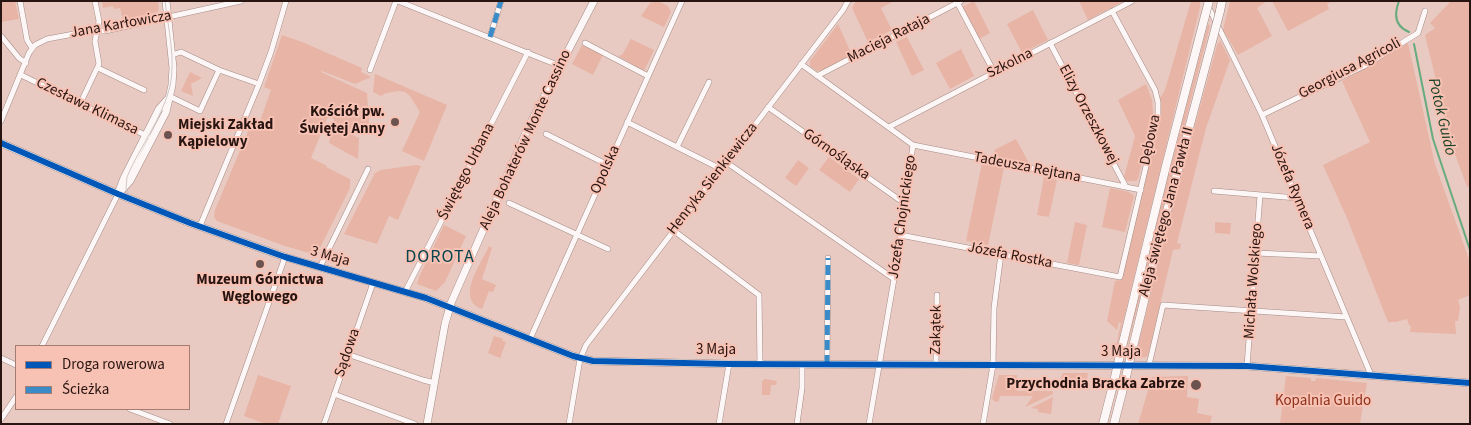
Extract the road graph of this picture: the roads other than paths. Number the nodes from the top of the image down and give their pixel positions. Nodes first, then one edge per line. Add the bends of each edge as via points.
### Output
1 (20, 1) edge
2 (95, 1) edge
3 (166, 1) edge
4 (241, 1) edge
5 (397, 1) edge
6 (500, 1) edge
7 (594, 1) edge
8 (682, 1) edge
9 (848, 1) edge
10 (1132, 1) edge
11 (1207, 1) edge
12 (1222, 1) edge
13 (958, 2) edge
14 (285, 3) edge
15 (1112, 11) junction
16 (1424, 11) dead end
17 (168, 17) junction
18 (97, 31) junction
19 (1, 36) edge
20 (490, 37) junction
21 (585, 43) dead end
22 (1050, 43) junction
23 (32, 48) junction
24 (528, 52) junction
25 (172, 55) junction
26 (26, 62) junction
27 (801, 64) junction
28 (560, 66) junction
29 (98, 68) junction
30 (219, 70) junction
31 (370, 70) dead end
32 (994, 72) junction
33 (21, 75) junction
34 (648, 76) junction
35 (817, 76) junction
36 (709, 82) dead end
37 (259, 84) junction
38 (144, 90) dead end
39 (168, 98) junction
40 (80, 104) junction
41 (768, 107) junction
42 (1262, 115) junction
43 (1, 121) edge
44 (628, 122) junction
45 (889, 127) junction
46 (546, 134) dead end
47 (149, 137) junction
48 (1, 143) edge
49 (913, 145) junction
50 (677, 147) junction
51 (726, 162) junction
52 (608, 165) junction
53 (368, 169) dead end
54 (720, 169) junction
55 (1126, 187) junction
56 (1141, 190) junction
57 (1214, 191) dead end
58 (118, 194) junction
59 (1260, 195) junction
60 (1297, 198) junction
61 (509, 203) dead end
62 (904, 203) junction
63 (200, 226) junction
64 (674, 230) junction
65 (577, 235) junction
66 (900, 235) junction
67 (608, 249) dead end
68 (1256, 253) junction
69 (1001, 254) junction
70 (1321, 256) junction
71 (285, 257) junction
72 (828, 258) dead end
73 (320, 267) junction
74 (1120, 277) joint
75 (894, 279) junction
76 (373, 283) junction
77 (405, 292) junction
78 (938, 295) dead end
79 (450, 307) junction
80 (1252, 311) junction
81 (1346, 317) junction
82 (530, 339) junction
83 (42, 345) edge
84 (347, 354) junction
85 (1, 358) edge
86 (580, 358) junction
87 (729, 364) junction
88 (760, 364) junction
89 (802, 364) junction
90 (15, 365) edge
91 (827, 365) junction
92 (880, 365) junction
93 (936, 365) junction
94 (993, 365) junction
95 (1148, 366) junction
96 (1247, 366) junction
97 (1371, 375) junction
98 (434, 382) junction
99 (1470, 383) edge
100 (334, 394) junction
101 (15, 398) edge
102 (133, 410) edge
103 (1, 419) edge
104 (170, 424) edge
105 (226, 424) edge
106 (324, 424) edge
107 (415, 424) edge
108 (427, 424) edge
109 (569, 424) edge
110 (719, 424) edge
111 (797, 424) edge
112 (870, 424) edge
113 (983, 424) edge
114 (1103, 424) edge
115 (1114, 424) edge

1 - 23 street via 27,40
2 - 18 street via 99,21
3 - 17 street
4 - 17 street, Jana Karłowicza
5 - 20 street
5 - 31 street
6 - 20 street
7 - 28 street, Aleja Bohaterów Monte Cassino
8 - 34 street, Opolska
9 - 27 street, Henryka Sienkiewicza
10 - 15 street, Szkolna
11 - 42 street, Józefa Rymera
11 - 114 main road, Aleja świętego Jana Pawła II, bridge
12 - 115 main road, Aleja świętego Jana Pawła II, bridge
13 - 32 street
13 - 35 street, Macieja Rataja
14 - 37 street
15 - 22 street, Szkolna
15 - 56 street, Dębowa via 1155,90 1158,102
16 - 42 street, Georgiusa Agricoli via 1418,33 1364,66
17 - 18 street, Jana Karłowicza
17 - 25 street
18 - 23 street, Jana Karłowicza via 47,39
18 - 29 street
19 - 26 street
20 - 24 street
21 - 34 street
22 - 32 street, Szkolna
22 - 55 street, Elizy Orzeszkowej
23 - 26 street
24 - 28 street
24 - 77 street, Świętego Urbana
25 - 30 street via 181,52
25 - 39 street via 173,76
26 - 33 street
27 - 35 street, Józefa Chojnickiego
27 - 41 street, Henryka Sienkiewicza
28 - 79 street, Aleja Bohaterów Monte Cassino via 529,126
29 - 38 street
29 - 40 street
30 - 37 street
30 - 39 street via 200,111
32 - 45 street, Szkolna
33 - 40 street, Czesława Klimasa
33 - 43 street
34 - 44 street, Opolska
35 - 45 street, Józefa Chojnickiego
36 - 50 street
37 - 63 street
39 - 47 street via 166,112
40 - 47 street, Czesława Klimasa
41 - 51 street, Henryka Sienkiewicza
41 - 62 street, Górnośląska
42 - 60 street, Józefa Rymera
44 - 50 street
44 - 52 street, Opolska
45 - 49 street, Józefa Chojnickiego
46 - 52 street
47 - 58 street via 130,181
48 - 58 street, 3 Maja
49 - 55 street, Tadeusza Rejtana
49 - 62 street, Józefa Chojnickiego
50 - 54 street
51 - 54 street, Henryka Sienkiewicza
51 - 75 street
52 - 65 street, Opolska
53 - 73 street
54 - 64 street, Henryka Sienkiewicza
55 - 56 street, Tadeusza Rejtana
56 - 74 street, Dębowa
57 - 59 street
58 - 63 street, 3 Maja
58 - 83 street
59 - 60 street
59 - 68 street, Michała Wolskiego
60 - 70 street, Józefa Rymera
61 - 65 street
62 - 66 street, Józefa Chojnickiego
63 - 71 street, 3 Maja
64 - 86 street, Henryka Sienkiewicza via 589,340
64 - 88 street via 759,295
65 - 67 street
65 - 82 street, Opolska
66 - 69 street, Józefa Rostka
66 - 75 street, Józefa Chojnickiego
68 - 70 street
68 - 80 street, Michała Wolskiego
69 - 74 street, Józefa Rostka
69 - 94 street via 994,308
70 - 81 street, Józefa Rymera
71 - 73 street, 3 Maja
71 - 105 street
72 - 91 street
73 - 76 street, 3 Maja
75 - 92 street, Józefa Chojnickiego
76 - 77 street, 3 Maja
76 - 84 street, Sądowa
77 - 79 street, 3 Maja
78 - 93 street, Zakątek
79 - 82 street, 3 Maja
79 - 98 street, Aleja Bohaterów Monte Cassino
80 - 81 street
80 - 95 street via 1163,305
80 - 96 street, Michała Wolskiego
81 - 97 street, Józefa Rymera
82 - 86 street, 3 Maja
84 - 98 street
84 - 100 street, Sądowa
85 - 90 street
86 - 87 street, 3 Maja via 617,363
86 - 109 street, Henryka Sienkiewicza
87 - 88 street, 3 Maja
87 - 110 street
88 - 89 street, 3 Maja
89 - 91 street, 3 Maja
89 - 111 street
91 - 92 street, 3 Maja
92 - 93 street, 3 Maja
92 - 112 street, Józefa Chojnickiego
93 - 94 street, 3 Maja
94 - 95 street, 3 Maja
94 - 113 street
95 - 96 street, 3 Maja
96 - 97 street, 3 Maja
97 - 99 street, 3 Maja
98 - 108 street, Aleja Bohaterów Monte Cassino
100 - 106 street, Sądowa
100 - 107 street
101 - 103 street
102 - 104 street

